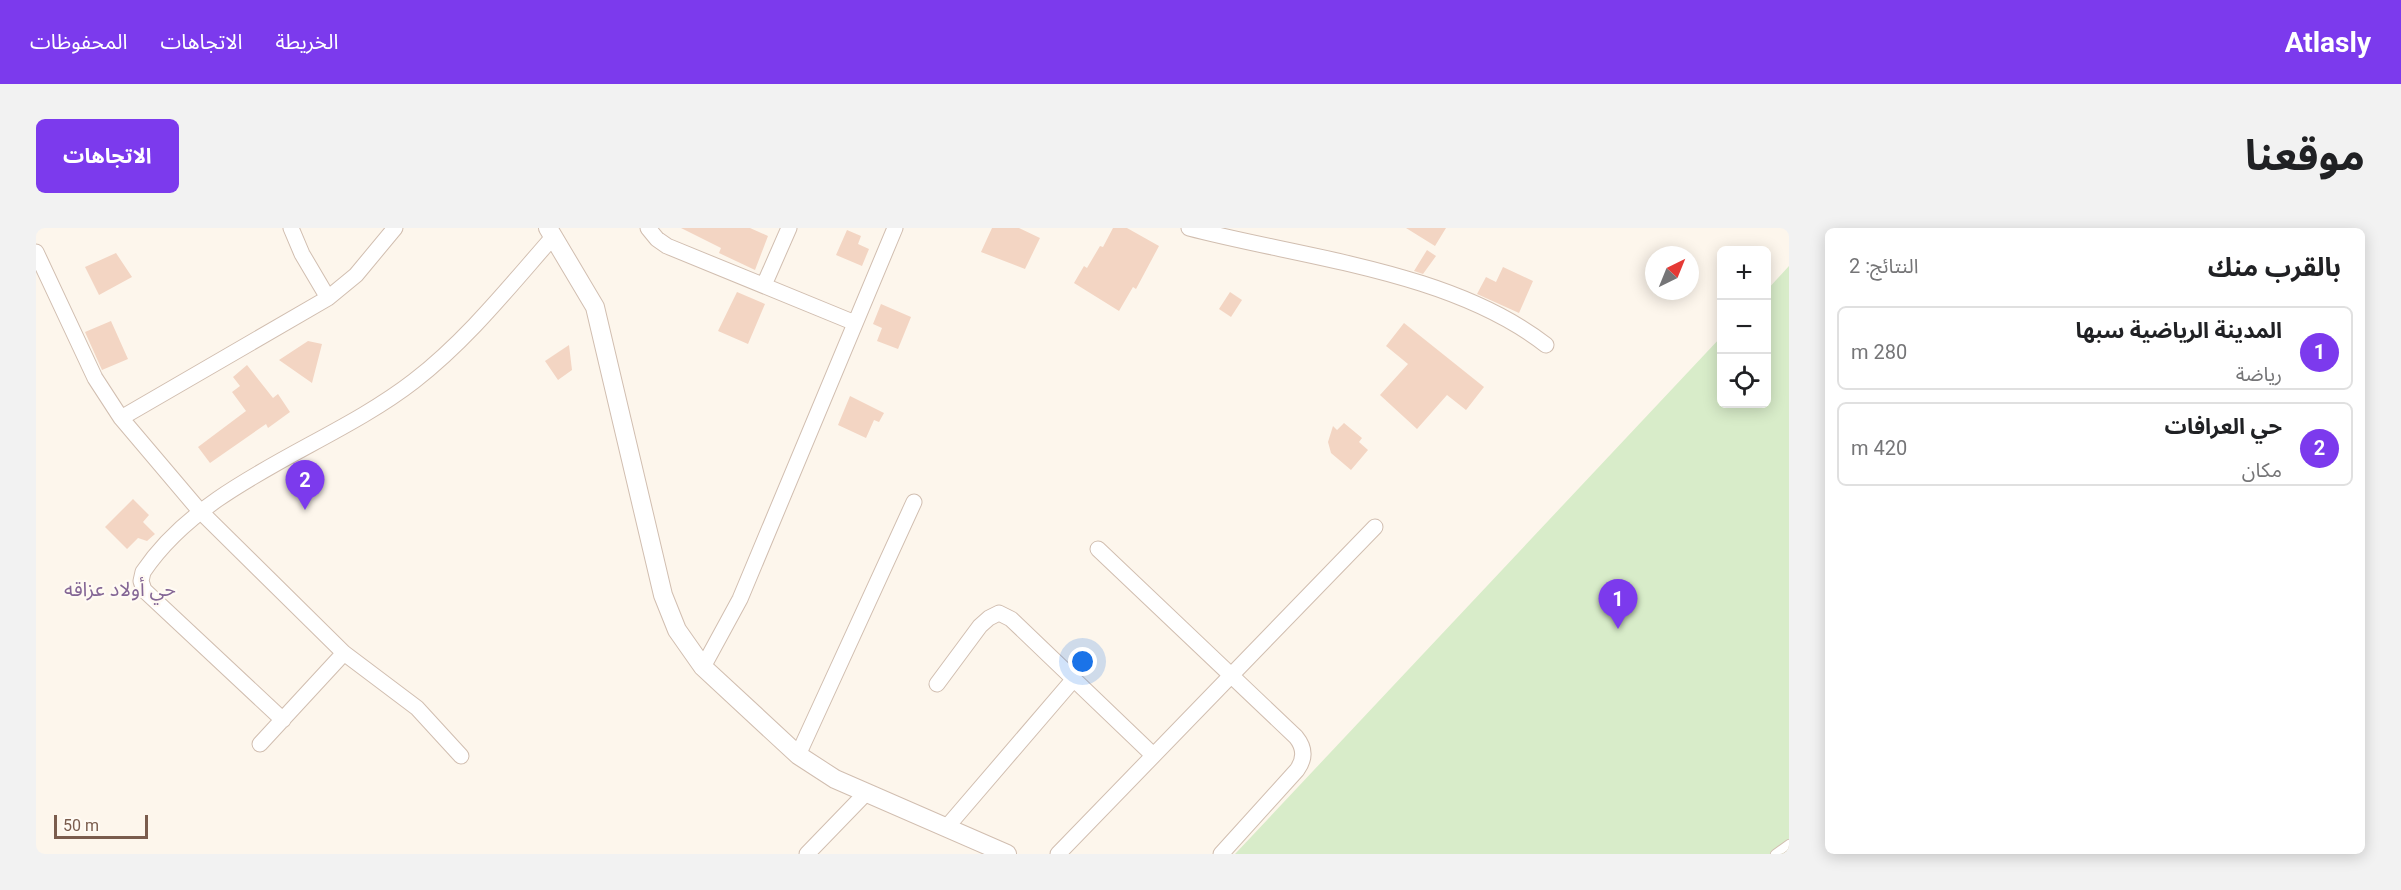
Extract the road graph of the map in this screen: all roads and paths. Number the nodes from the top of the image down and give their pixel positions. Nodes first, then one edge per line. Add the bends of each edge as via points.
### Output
1 (291, 228) edge
2 (395, 228) edge
3 (648, 228) edge
4 (789, 228) edge
5 (895, 228) edge
6 (1189, 228) edge
7 (551, 232) edge
8 (36, 252) edge
9 (764, 285) junction
10 (328, 298) junction
11 (855, 322) junction
12 (1546, 345) dead end
13 (121, 418) junction
14 (914, 502) dead end
15 (199, 510) junction
16 (1375, 527) dead end
17 (1098, 549) dead end
18 (344, 652) junction
19 (703, 667) junction
20 (1231, 675) junction
21 (1073, 680) junction
22 (937, 684) dead end
23 (283, 720) junction
24 (260, 744) dead end
25 (798, 755) junction
26 (1153, 755) junction
27 (462, 756) dead end
28 (866, 793) junction
29 (946, 828) junction
30 (1789, 844) edge
31 (807, 854) edge
32 (1006, 854) edge
33 (1058, 854) edge
34 (1221, 854) edge
35 (1775, 854) edge

1 - 10 street
2 - 10 street via 356,275
3 - 9 street via 667,246
4 - 9 street
5 - 11 street
6 - 12 street via 1405,278 1497,314
7 - 15 street via 472,329 413,382
7 - 19 street via 595,307 663,595 677,630
8 - 13 street via 95,378
9 - 11 street
10 - 13 street
11 - 19 street via 740,599
13 - 15 street
14 - 25 street
15 - 18 street
15 - 23 street via 146,568 141,576 142,586
16 - 20 street
17 - 20 street
18 - 23 street
18 - 27 street via 417,708
19 - 25 street
20 - 26 street
20 - 34 street via 1296,736 1304,752 1297,770
21 - 22 street via 1011,619 999,613 981,626
21 - 26 street
21 - 29 street
23 - 24 street
25 - 28 street
26 - 33 street
28 - 29 street
28 - 31 street
29 - 32 street
30 - 35 lane

